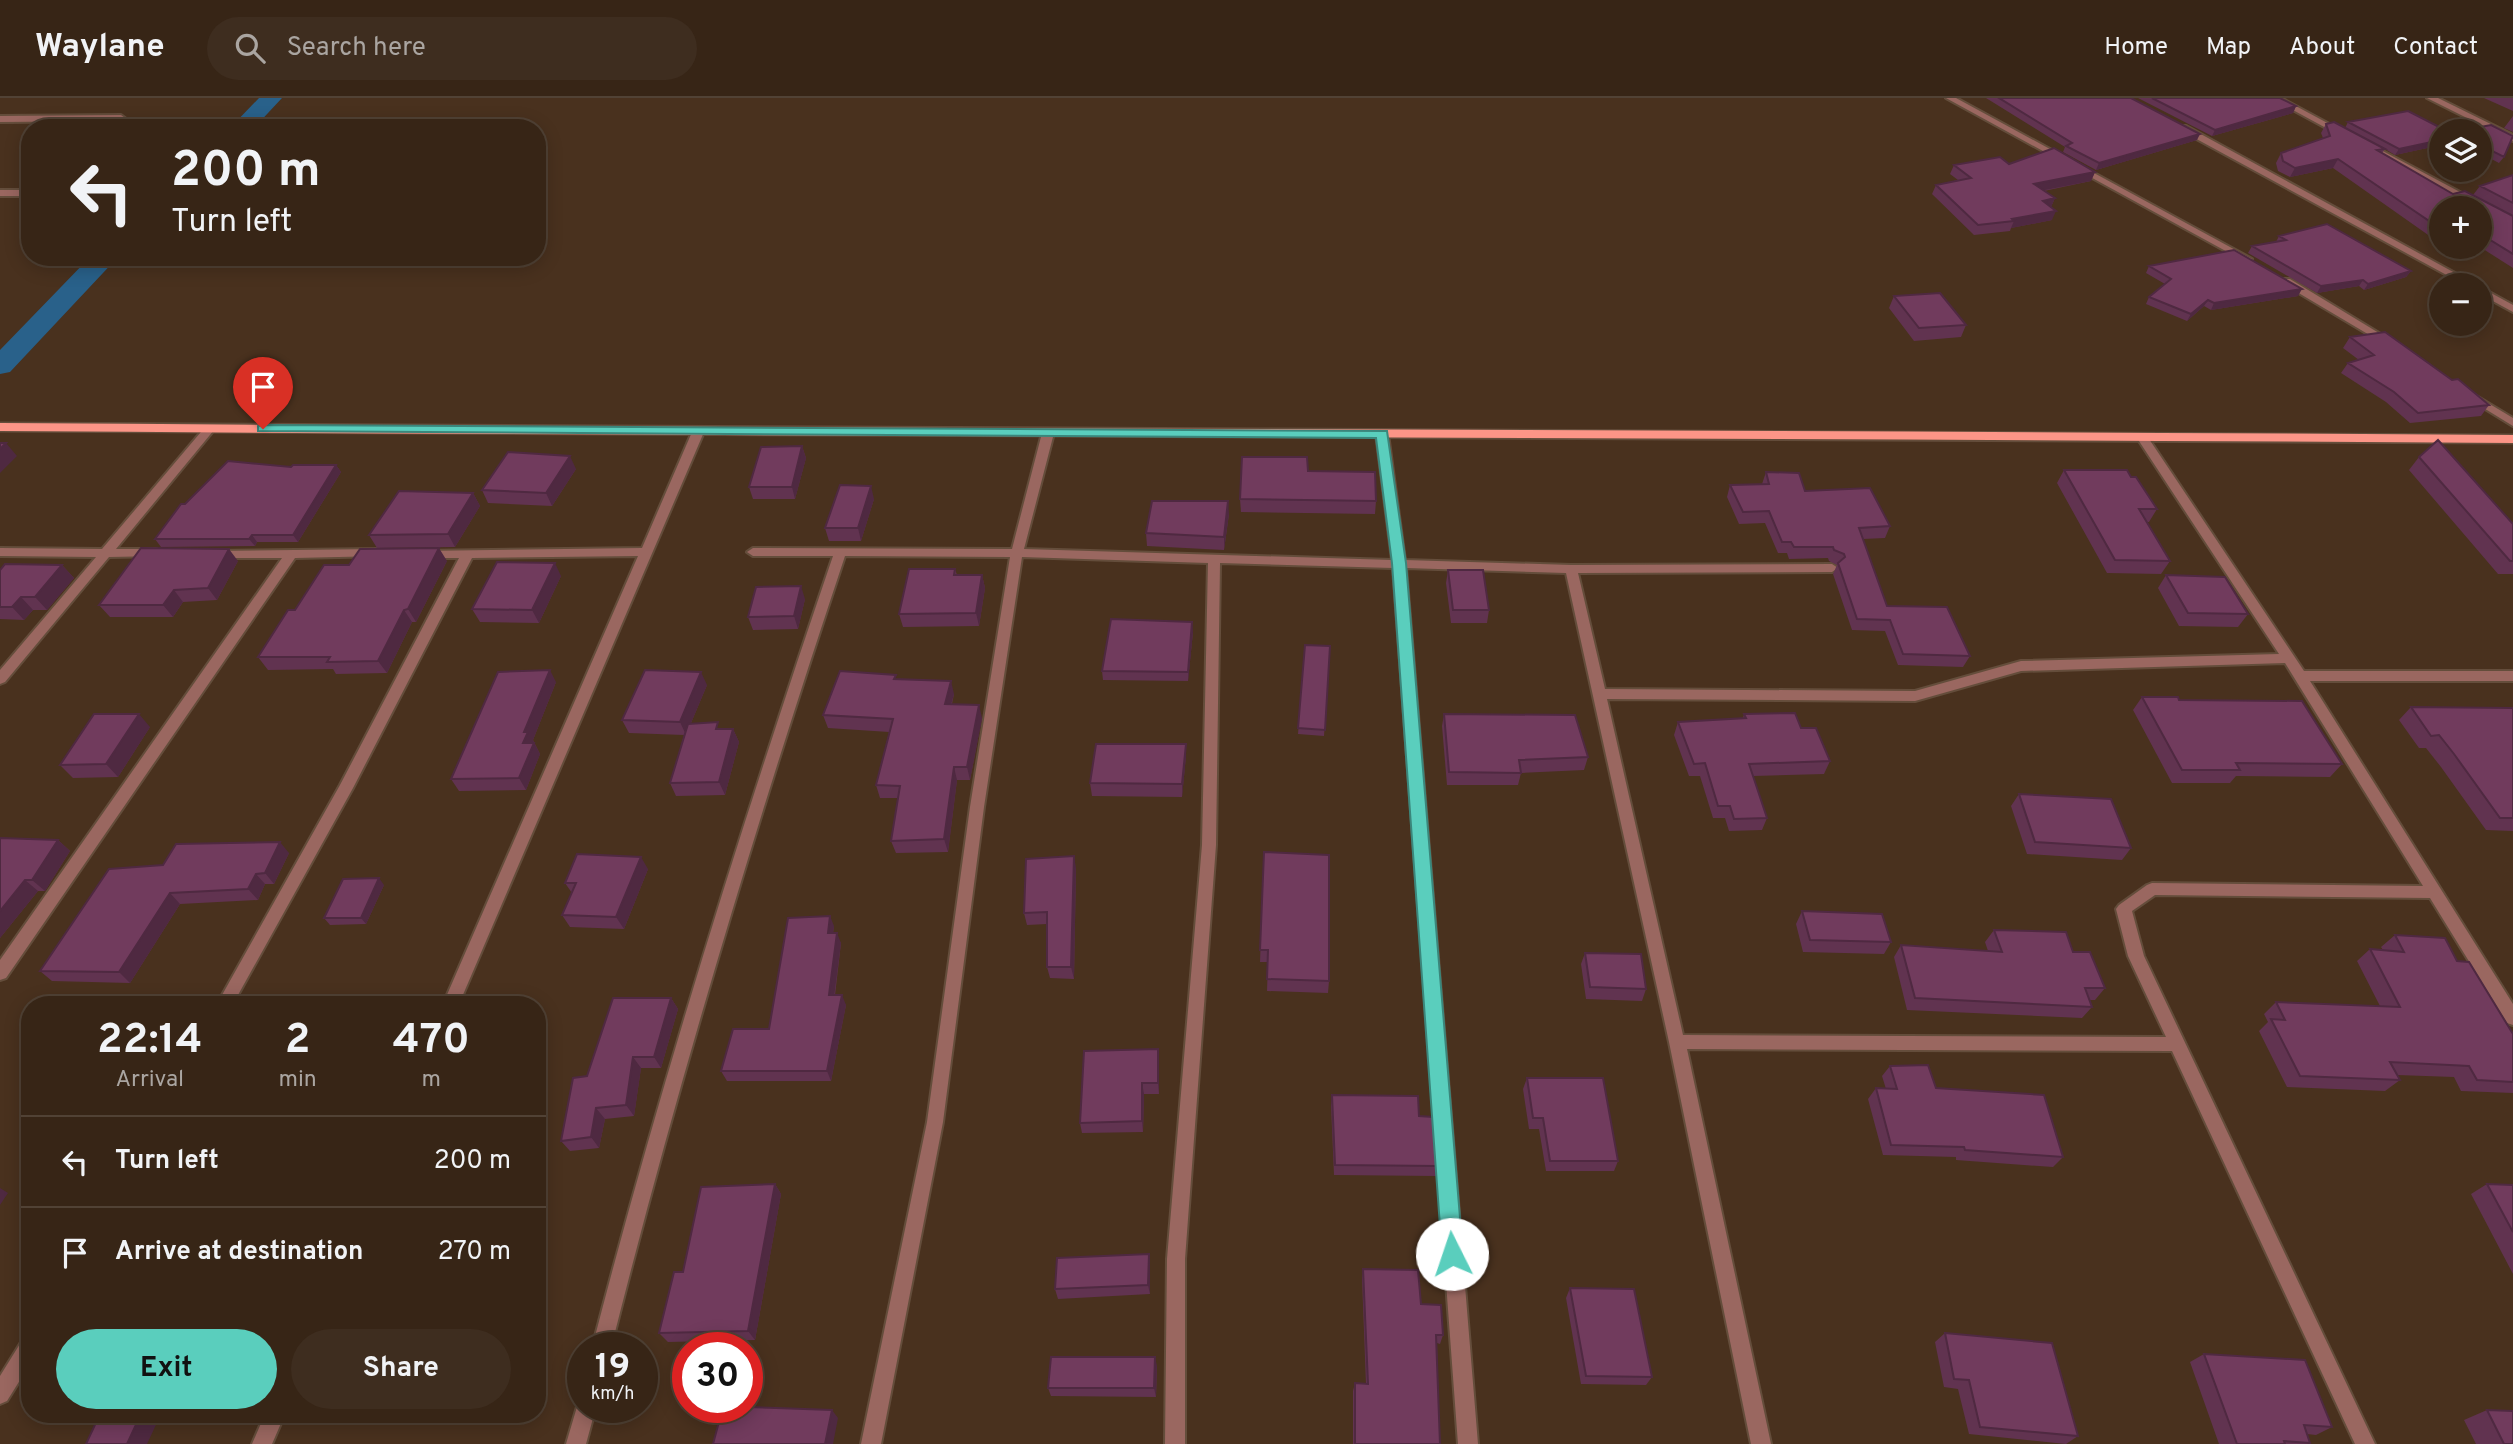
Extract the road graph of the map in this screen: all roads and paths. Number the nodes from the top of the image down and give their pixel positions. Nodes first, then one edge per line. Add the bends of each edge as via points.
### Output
1 (1950, 98) edge
2 (2275, 98) edge
3 (2431, 98) edge
4 (121, 118) dead end
5 (0, 119) edge
6 (2173, 122) edge
7 (2513, 138) edge
8 (2355, 139) edge
9 (2367, 146) edge
10 (0, 193) edge
11 (21, 193) edge
12 (2461, 196) edge
13 (2260, 266) edge
14 (2272, 273) edge
15 (2450, 273) edge
16 (2492, 297) edge
17 (2513, 309) edge
18 (2401, 349) edge
19 (2468, 394) edge
20 (2513, 423) edge
21 (0, 427) edge
22 (210, 428) junction
23 (698, 432) junction
24 (1048, 433) junction
25 (1382, 434) junction
26 (2143, 438) junction
27 (2513, 439) edge
28 (0, 552) edge
29 (108, 552) junction
30 (390, 552) edge
31 (645, 552) junction
32 (753, 552) dead end
33 (164, 553) edge
34 (416, 553) edge
35 (840, 553) junction
36 (1017, 553) junction
37 (206, 554) edge
38 (290, 555) junction
39 (467, 555) junction
40 (1214, 558) junction
41 (1399, 563) junction
42 (1832, 568) dead end
43 (1571, 569) junction
44 (2289, 658) junction
45 (2300, 676) junction
46 (2513, 676) edge
47 (0, 680) edge
48 (1600, 694) junction
49 (2432, 892) junction
50 (0, 972) edge
51 (229, 996) edge
52 (455, 996) edge
53 (2513, 1018) edge
54 (1676, 1042) junction
55 (2178, 1044) junction
56 (605, 1332) edge
57 (21, 1360) edge
58 (0, 1394) edge
59 (271, 1423) edge
60 (582, 1423) edge
61 (262, 1444) edge
62 (576, 1444) edge
63 (871, 1444) edge
64 (1175, 1444) edge
65 (1468, 1444) edge
66 (1761, 1444) edge
67 (2365, 1444) edge

1 - 13 street
2 - 8 street
3 - 7 street
4 - 5 street
6 - 15 street
9 - 12 street
10 - 11 street
14 - 18 street
16 - 17 street
19 - 20 street
21 - 22 main road
22 - 23 main road
22 - 29 street
23 - 24 main road
23 - 31 street
24 - 25 main road
24 - 36 street
25 - 26 main road
25 - 41 street
26 - 27 main road
26 - 44 street
28 - 29 street
29 - 33 street
29 - 47 street
30 - 38 street
31 - 39 street
31 - 52 street
32 - 35 street
34 - 39 street
35 - 36 street
35 - 56 street via 771,759 633,1223
36 - 40 street
36 - 63 street via 935,1122
37 - 38 street
38 - 50 street
39 - 51 street via 346,788
40 - 41 street
40 - 64 street via 1209,845 1176,1259
41 - 43 street
41 - 65 street
42 - 43 street
43 - 48 street
44 - 45 street
44 - 48 street via 2021,666 1915,696
45 - 46 street
45 - 49 street
48 - 54 street
49 - 53 street
49 - 55 street via 2152,888 2124,908 2136,956
54 - 55 street
54 - 66 street
55 - 67 street
57 - 58 street
59 - 61 street
60 - 62 street

